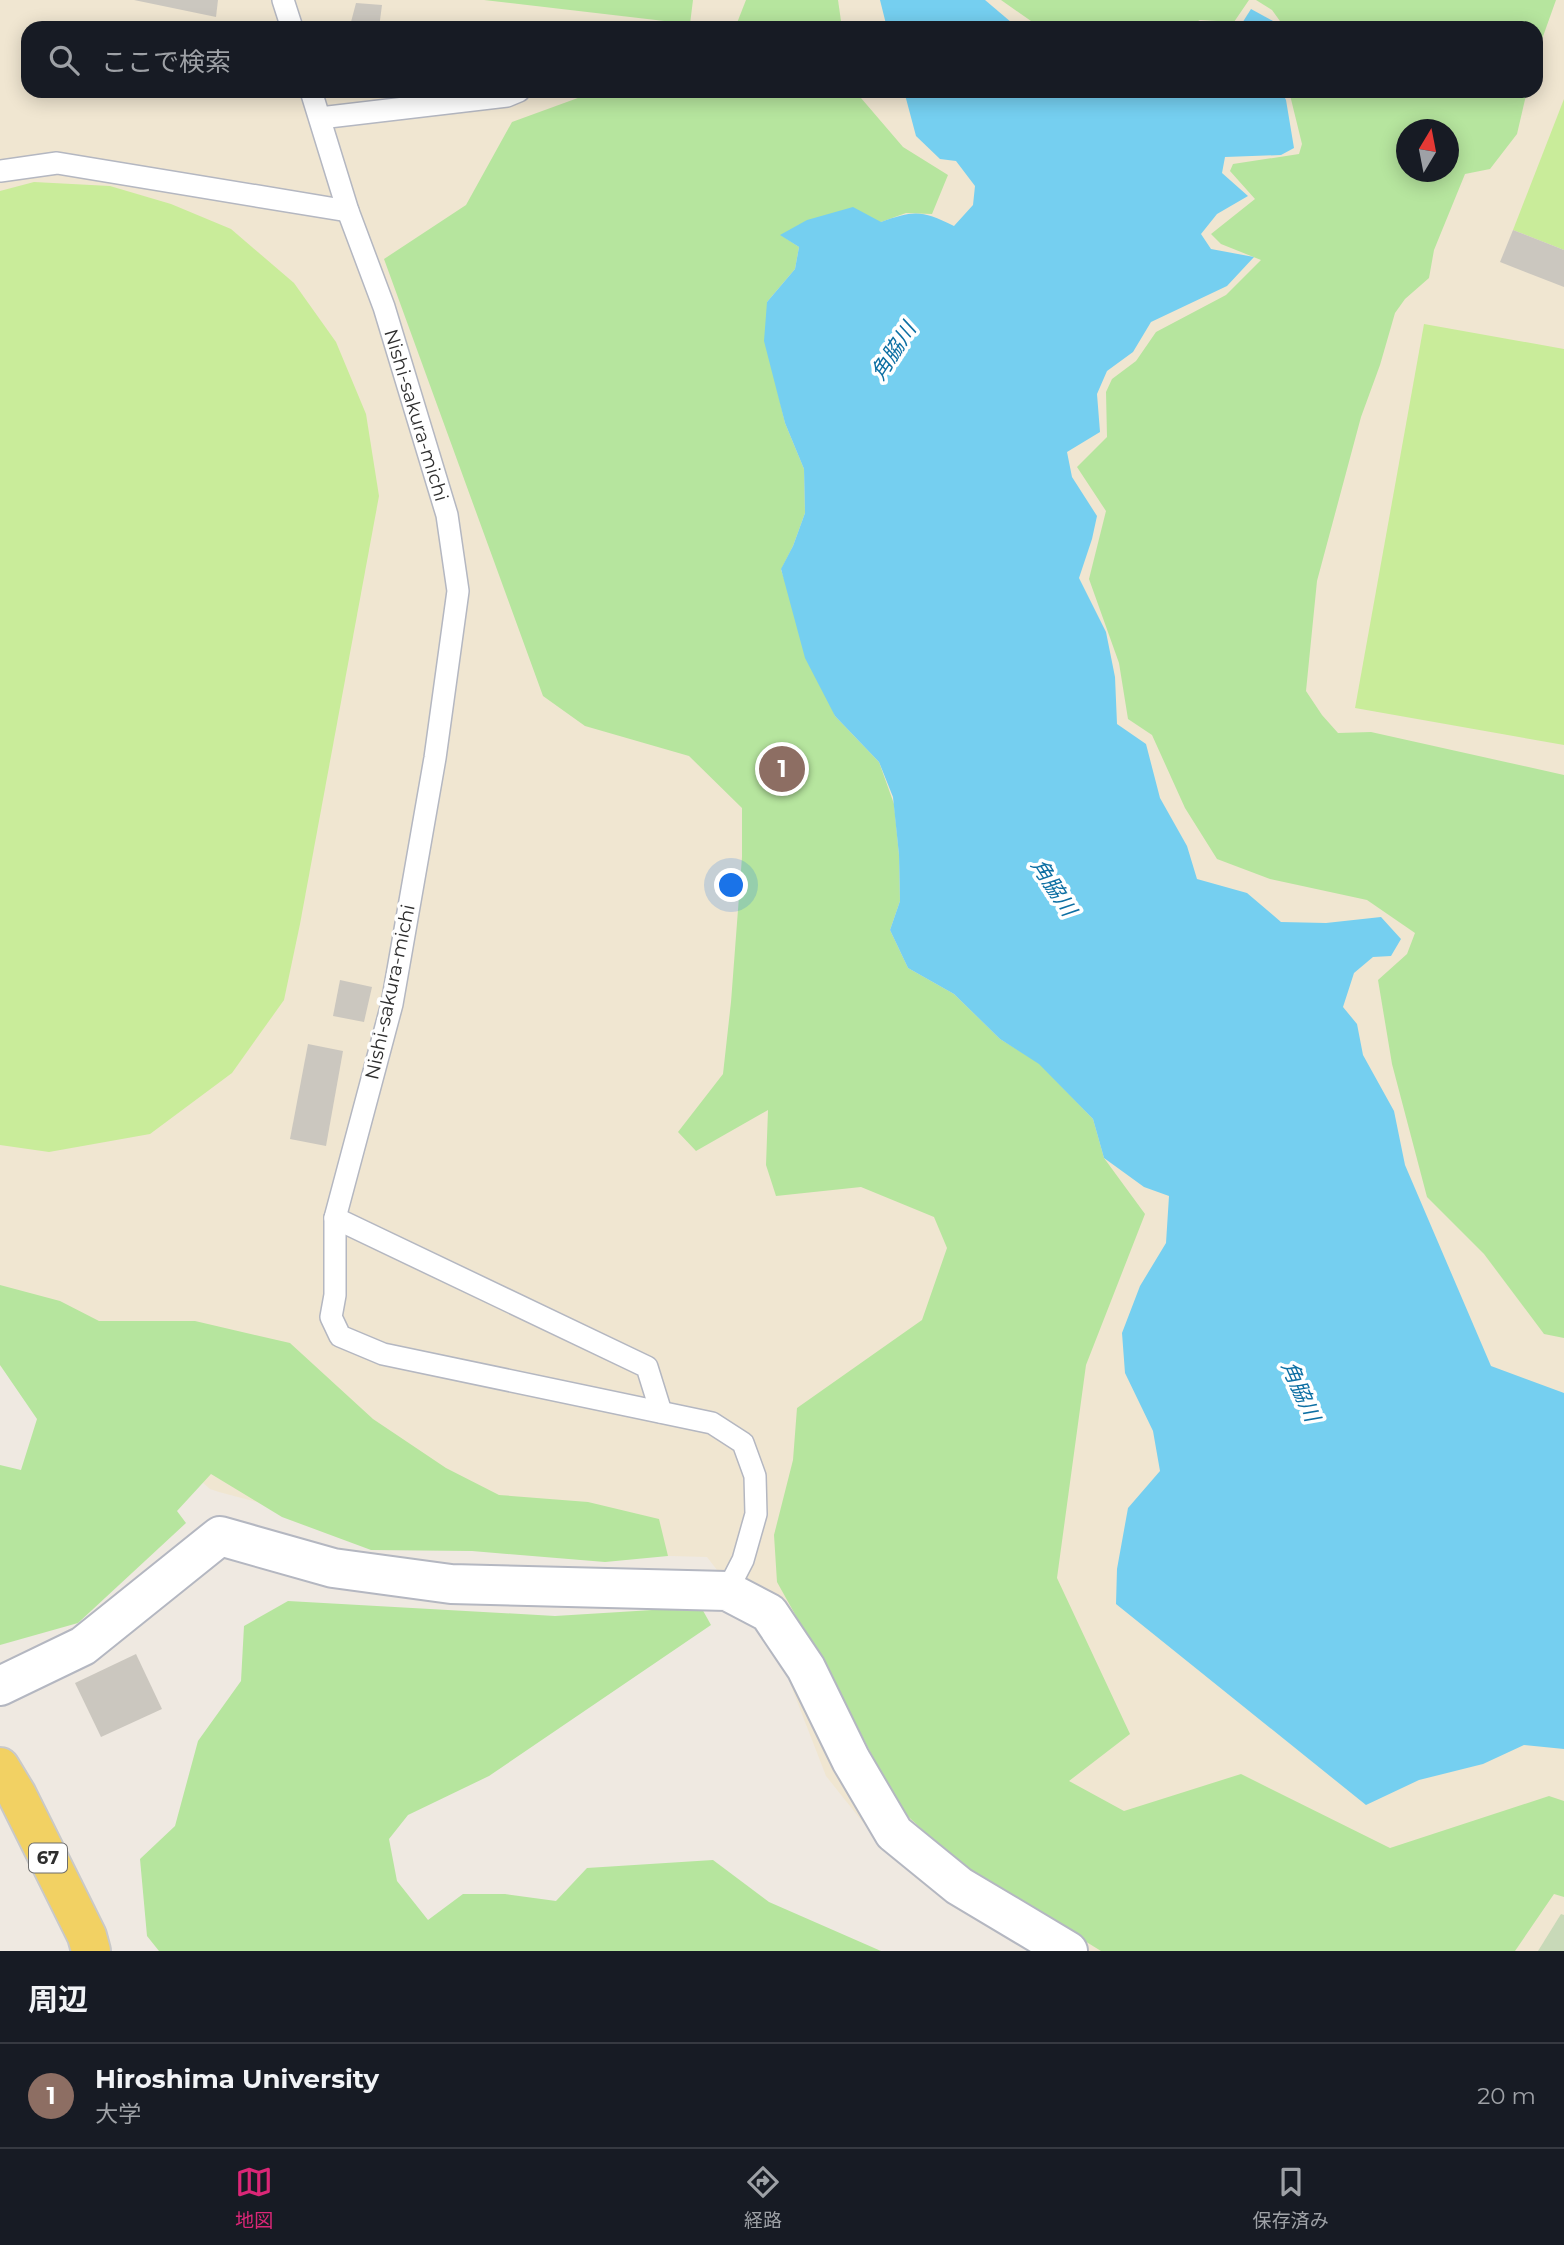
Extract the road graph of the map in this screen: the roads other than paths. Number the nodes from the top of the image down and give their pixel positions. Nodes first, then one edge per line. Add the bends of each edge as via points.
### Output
1 (284, 0) edge
2 (290, 21) edge
3 (314, 98) edge
4 (489, 98) edge
5 (320, 117) junction
6 (0, 171) edge
7 (348, 212) junction
8 (335, 1217) junction
9 (662, 1412) junction
10 (727, 1591) junction
11 (0, 1686) edge
12 (0, 1767) edge
13 (92, 1951) edge
14 (1068, 1951) edge

1 - 2 lane
3 - 5 lane, Nishi-sakura-michi
4 - 5 lane
5 - 7 lane, Nishi-sakura-michi
6 - 7 lane via 57,163
7 - 8 lane, Nishi-sakura-michi via 384,307 447,515 458,591 435,758 392,1004
8 - 9 lane via 647,1367
8 - 9 lane, Nishi-sakura-michi via 331,1317 340,1336 383,1354
9 - 10 lane, Nishi-sakura-michi via 712,1423 743,1443 755,1476 756,1514 743,1560
10 - 11 street via 451,1584 333,1568 220,1536 83,1646
10 - 14 street via 769,1613 806,1668 851,1760 894,1833 959,1886
12 - 13 main road, 67 via 18,1795

